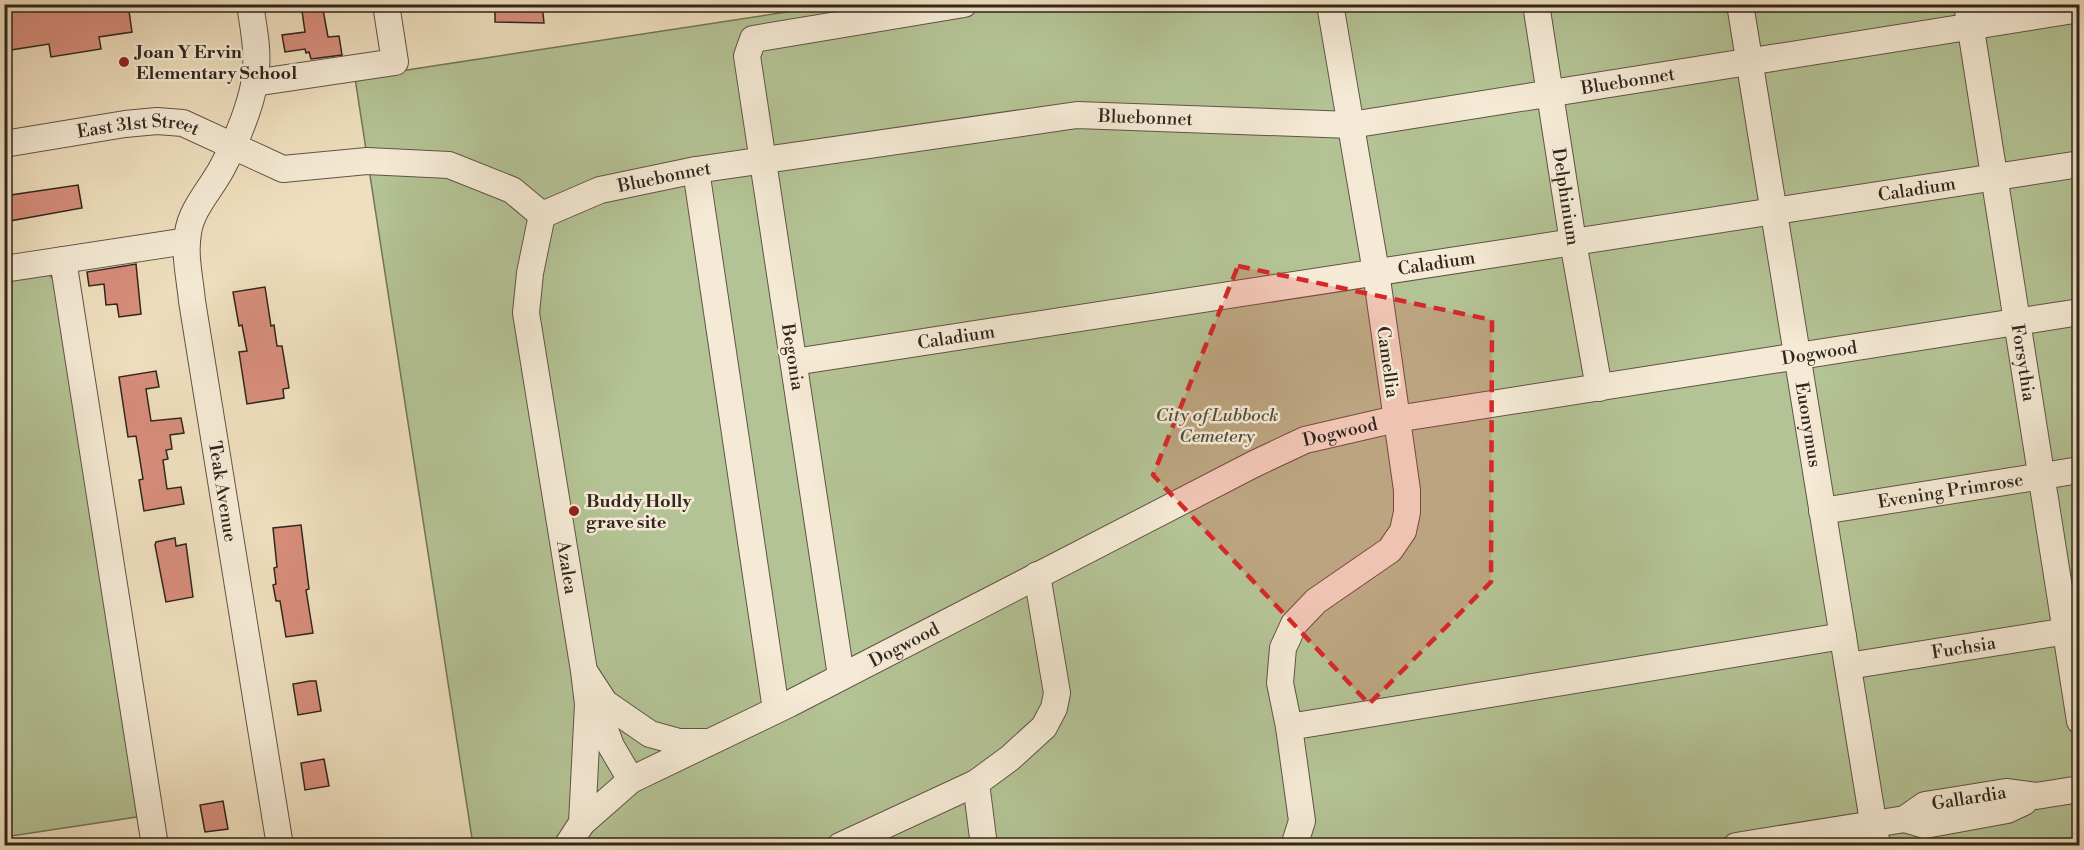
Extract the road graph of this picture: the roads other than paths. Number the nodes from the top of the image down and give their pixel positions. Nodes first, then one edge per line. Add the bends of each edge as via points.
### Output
1 (250, 4) edge
2 (386, 4) edge
3 (964, 4) edge
4 (1330, 4) edge
5 (1536, 4) edge
6 (1740, 4) edge
7 (2079, 9) edge
8 (1969, 16) edge
9 (1749, 62) junction
10 (254, 83) junction
11 (1550, 93) junction
12 (1351, 125) junction
13 (4, 144) edge
14 (232, 146) junction
15 (763, 159) junction
16 (2079, 164) edge
17 (696, 170) junction
18 (1994, 177) junction
19 (1773, 211) junction
20 (542, 215) junction
21 (187, 241) junction
22 (1573, 242) junction
23 (63, 260) junction
24 (4, 269) edge
25 (1376, 272) junction
26 (2079, 312) edge
27 (2017, 321) junction
28 (1797, 356) junction
29 (794, 362) junction
30 (1599, 388) junction
31 (1396, 419) junction
32 (2079, 470) edge
33 (2041, 476) junction
34 (1822, 511) junction
35 (1037, 575) junction
36 (2072, 631) edge
37 (1843, 636) junction
38 (1848, 666) junction
39 (584, 671) junction
40 (841, 676) junction
41 (776, 710) junction
42 (2079, 721) edge
43 (1289, 727) junction
44 (708, 742) junction
45 (631, 780) junction
46 (976, 783) junction
47 (2079, 789) edge
48 (582, 823) junction
49 (1875, 835) edge
50 (1763, 843) edge
51 (155, 846) edge
52 (280, 846) edge
53 (567, 846) edge
54 (840, 846) edge
55 (984, 846) edge
56 (1294, 846) edge
57 (1736, 846) edge

1 - 10 street via 256,45
2 - 10 street via 395,62
3 - 15 street, Begonia via 753,39 747,56
4 - 12 street, Camellia
5 - 11 street, Delphinium
6 - 9 street, Euonymus
7 - 8 street, Bluebonnet
8 - 9 street, Bluebonnet
8 - 18 street, Forsythia
9 - 11 street, Bluebonnet
9 - 19 street, Euonymus
10 - 14 street
11 - 12 street, Bluebonnet
11 - 22 street, Delphinium
12 - 15 street, Bluebonnet via 1077,114
12 - 25 street, Camellia
13 - 14 street, East 31st Street via 157,121 183,123
14 - 20 street via 283,169 367,161 449,165 512,190
14 - 21 street, Teak Avenue via 198,207
15 - 17 street, Bluebonnet
15 - 29 street, Begonia
16 - 18 street, Caladium
17 - 20 street, Bluebonnet via 600,190
17 - 41 street
18 - 19 street, Caladium
18 - 27 street, Forsythia
19 - 22 street, Caladium
19 - 28 street, Euonymus
20 - 39 street, Azalea via 526,313
21 - 23 street
21 - 52 street, Teak Avenue via 192,302
22 - 25 street, Caladium
22 - 30 street, Delphinium
23 - 24 street
23 - 51 street
25 - 29 street, Caladium
25 - 31 street, Camellia
26 - 27 street, Dogwood
27 - 28 street, Dogwood
27 - 33 street, Forsythia
28 - 30 street, Dogwood
28 - 34 street, Euonymus
29 - 40 street, Begonia
30 - 31 street, Dogwood
31 - 35 street, Dogwood via 1305,440
31 - 43 street, Camellia via 1407,489 1403,531 1390,550 1316,601 1294,624 1282,648 1280,683
32 - 33 street, Evening Primrose
33 - 34 street, Evening Primrose
33 - 36 street, Forsythia
34 - 37 street, Euonymus
35 - 40 street, Dogwood
35 - 46 street via 1056,683 1054,708 1044,727
36 - 38 street, Fuchsia
36 - 42 street, Forsythia
37 - 38 street, Euonymus
37 - 43 street
38 - 49 street, Euonymus
39 - 44 street via 605,703 650,734 679,742
39 - 45 street via 611,746
39 - 48 street, Azalea via 588,704
40 - 41 street, Dogwood
41 - 44 street, Dogwood
43 - 56 street, Camellia via 1302,821
44 - 45 street, Dogwood
45 - 48 street, Dogwood
46 - 54 street
46 - 55 street
47 - 49 street, Gallardia via 2036,796 2006,792 1925,805
48 - 53 street
49 - 50 street, Gallardia
50 - 57 street, Gallardia

